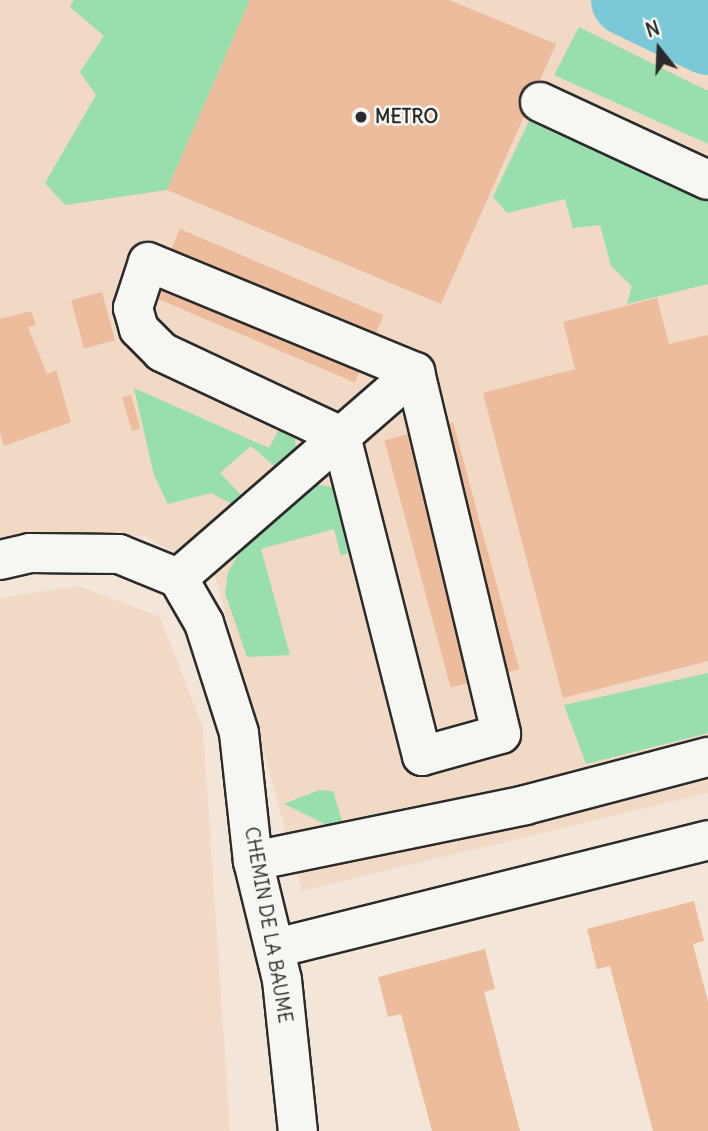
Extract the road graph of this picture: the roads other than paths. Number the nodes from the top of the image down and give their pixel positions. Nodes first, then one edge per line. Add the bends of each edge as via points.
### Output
1 (540, 102) dead end
2 (708, 180) edge
3 (415, 372) junction
4 (341, 436) junction
5 (0, 560) edge
6 (178, 578) junction
7 (708, 758) edge
8 (708, 840) edge
9 (253, 861) junction
10 (276, 948) junction
11 (298, 1131) edge

1 - 2 street
3 - 4 street
3 - 4 street via 148,262 133,308 139,330 162,352
3 - 4 street via 501,734 422,756
4 - 6 street
5 - 6 street via 30,553 119,554
6 - 9 street, CHEMIN DE LA BAUME via 204,623 239,733
7 - 9 street via 525,805
8 - 10 street
9 - 10 street, CHEMIN DE LA BAUME
10 - 11 street, CHEMIN DE LA BAUME

